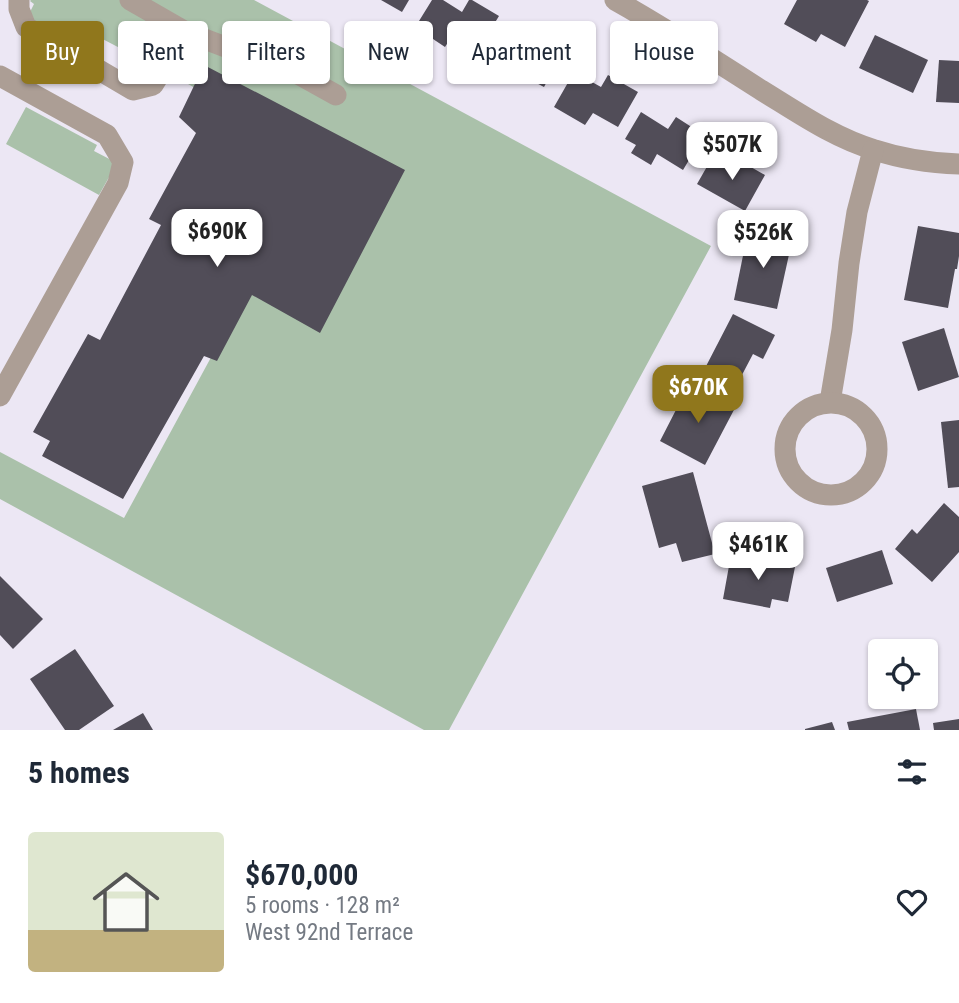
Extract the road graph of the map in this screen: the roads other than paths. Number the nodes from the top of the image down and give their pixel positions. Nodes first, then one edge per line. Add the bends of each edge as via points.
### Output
1 (19, 0) edge
2 (130, 0) edge
3 (615, 0) edge
4 (167, 21) edge
5 (208, 40) edge
6 (0, 76) edge
7 (118, 81) edge
8 (123, 84) edge
9 (154, 84) edge
10 (336, 95) dead end
11 (873, 150) junction
12 (959, 164) edge
13 (0, 396) edge
14 (830, 402) junction

1 - 7 street via 26,27
2 - 4 street
3 - 11 street via 784,104
5 - 10 street via 261,65 291,70
6 - 13 street via 107,135 123,162 118,183
8 - 9 street via 133,90
11 - 12 street via 910,160
11 - 14 street via 849,263
14 - 14 street via 802,412 792,424 785,454 798,482 826,495 855,489 875,466 878,451 870,422 846,404

